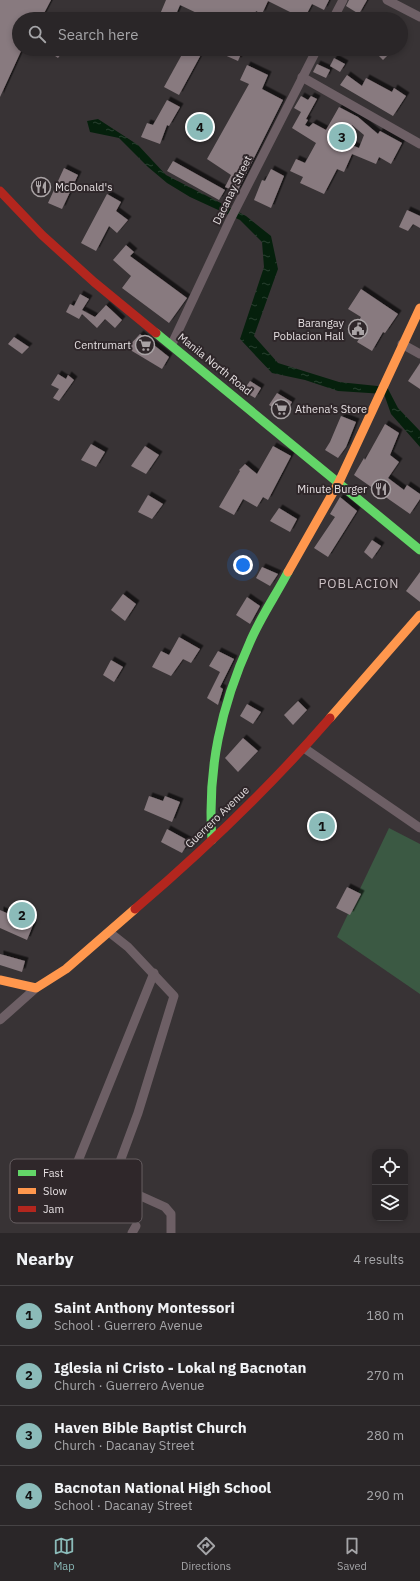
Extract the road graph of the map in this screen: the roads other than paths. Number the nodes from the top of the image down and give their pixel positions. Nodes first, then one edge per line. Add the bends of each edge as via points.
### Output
1 (343, 0) edge
2 (387, 0) edge
3 (337, 12) edge
4 (420, 17) edge
5 (313, 56) edge
6 (302, 77) junction
7 (420, 144) edge
8 (0, 192) edge
9 (420, 308) edge
10 (172, 344) junction
11 (402, 344) junction
12 (420, 354) edge
13 (339, 482) junction
14 (420, 550) edge
15 (420, 615) edge
16 (304, 748) junction
17 (420, 828) edge
18 (212, 840) junction
19 (109, 932) junction
20 (154, 973) junction
21 (0, 980) edge
22 (36, 988) junction
23 (0, 1020) edge
24 (79, 1159) edge
25 (121, 1159) edge
26 (142, 1197) edge
27 (171, 1233) edge

1 - 3 street
2 - 4 street
5 - 6 street, Dacanay Street
6 - 7 street
6 - 10 street, Dacanay Street via 230,220
8 - 10 main road, Manila North Road via 42,236 94,282
9 - 11 main road
10 - 13 main road, Manila North Road
11 - 12 street
11 - 13 main road
13 - 14 main road, Manila North Road
13 - 18 main road via 250,641 232,688 219,727 213,767 210,814
15 - 16 main road, Guerrero Avenue
16 - 17 street
16 - 18 main road, Guerrero Avenue
18 - 19 main road, Guerrero Avenue
19 - 20 street
19 - 22 main road, Guerrero Avenue via 66,969
20 - 24 street
20 - 25 street via 174,996
21 - 22 main road
22 - 23 street
26 - 27 street via 168,1210 171,1214

